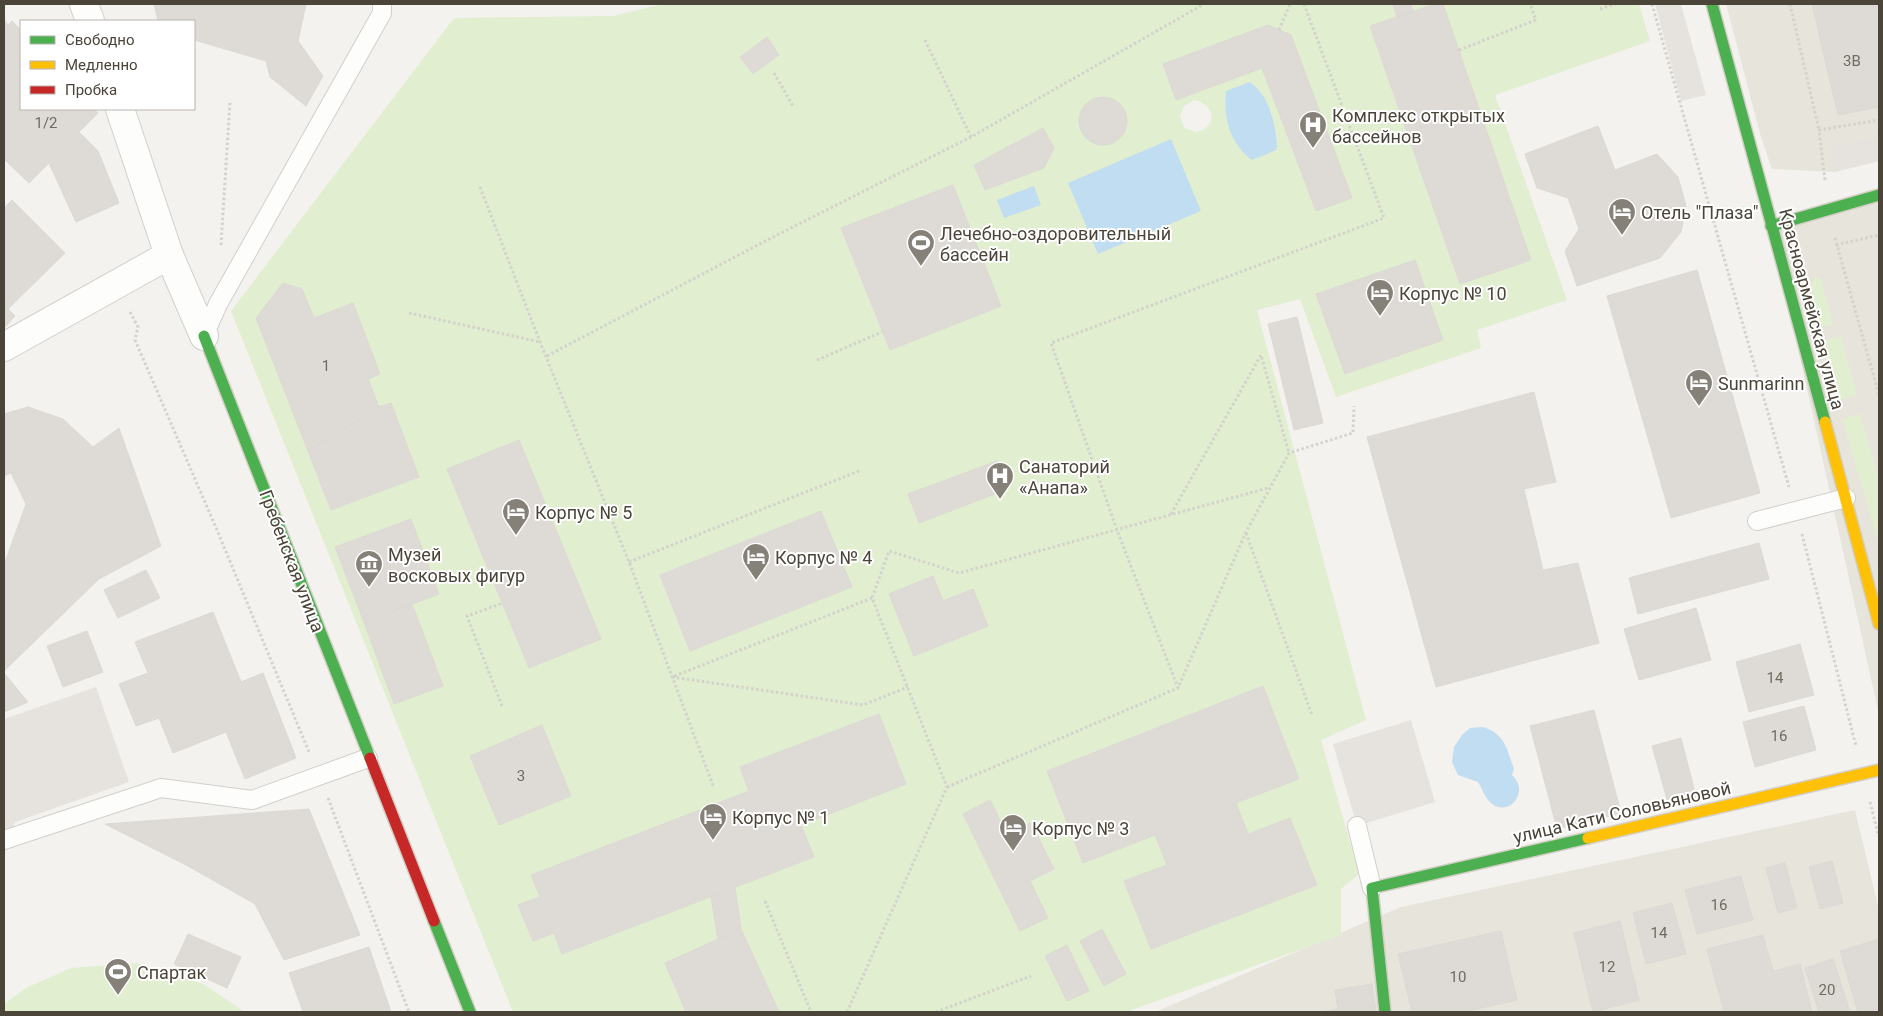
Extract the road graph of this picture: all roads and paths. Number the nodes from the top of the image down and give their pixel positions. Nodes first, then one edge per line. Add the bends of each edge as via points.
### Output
1 (84, 4) edge
2 (1204, 4) edge
3 (1290, 4) edge
4 (1304, 4) edge
5 (1530, 4) edge
6 (1615, 4) edge
7 (1652, 4) edge
8 (1712, 4) edge
9 (1790, 4) edge
10 (383, 7) edge
11 (1600, 9) dead end
12 (90, 20) edge
13 (1279, 30) dead end
14 (925, 40) dead end
15 (1459, 50) dead end
16 (774, 73) dead end
17 (230, 102) dead end
18 (793, 106) dead end
19 (120, 110) edge
20 (1818, 130) dead end
21 (970, 137) junction
22 (480, 187) dead end
23 (1879, 195) edge
24 (1771, 226) junction
25 (1879, 235) edge
26 (1836, 246) dead end
27 (221, 248) dead end
28 (169, 255) junction
29 (1842, 266) dead end
30 (409, 313) dead end
31 (138, 327) dead end
32 (882, 332) dead end
33 (204, 336) junction
34 (540, 342) junction
35 (4, 347) edge
36 (547, 356) junction
37 (817, 360) dead end
38 (1879, 395) edge
39 (1354, 406) dead end
40 (1289, 454) junction
41 (859, 471) dead end
42 (1269, 488) junction
43 (1846, 498) junction
44 (1796, 511) junction
45 (1170, 515) junction
46 (1757, 521) dead end
47 (1117, 530) junction
48 (1246, 532) junction
49 (629, 562) junction
50 (872, 598) junction
51 (502, 603) dead end
52 (1879, 624) edge
53 (672, 677) junction
54 (908, 687) junction
55 (1178, 688) junction
56 (502, 706) dead end
57 (1312, 715) dead end
58 (368, 758) junction
59 (1879, 770) edge
60 (1863, 774) junction
61 (319, 776) junction
62 (947, 787) junction
63 (714, 788) dead end
64 (1357, 826) dead end
65 (1879, 837) edge
66 (4, 840) edge
67 (1372, 888) junction
68 (765, 901) dead end
69 (1031, 976) dead end
70 (409, 1012) edge
71 (470, 1012) edge
72 (811, 1012) edge
73 (847, 1012) edge
74 (936, 1012) edge
75 (1385, 1012) edge

1 - 12 street
2 - 21 path
3 - 13 path
4 - 47 path via 1384,218 1051,343
5 - 15 path via 1536,20
6 - 11 path
7 - 44 path
8 - 24 street, Красноармейская улица
9 - 20 path
10 - 33 lane via 218,304
14 - 21 path
16 - 18 path
17 - 27 path
19 - 28 street, Гребенская улица
21 - 36 path
22 - 34 path
23 - 24 street
24 - 43 street, Красноармейская улица
25 - 26 path
28 - 33 street, Гребенская улица
28 - 35 street
29 - 38 path
30 - 34 path
31 - 61 path via 135,340
32 - 37 path
33 - 58 street, Гребенская улица
34 - 36 path
36 - 49 path
39 - 40 path via 1353,432
40 - 42 path
40 - 45 path via 1260,354
41 - 49 path
42 - 45 path
42 - 48 path
43 - 44 lane
43 - 52 street, Красноармейская улица
44 - 46 lane
44 - 60 path
45 - 47 path
47 - 50 path via 959,573 889,551
47 - 55 path
48 - 55 path
48 - 57 path
49 - 53 path
50 - 53 path
50 - 54 path
51 - 56 path via 467,616
53 - 54 path via 863,705
53 - 63 path
54 - 62 path
55 - 62 path
58 - 61 lane
58 - 71 street, Гребенская улица
59 - 60 street, улица Кати Соловьяновой
60 - 65 path
60 - 67 street, улица Кати Соловьяновой
61 - 66 lane via 252,800 161,788
61 - 70 path
62 - 73 path
64 - 67 lane
67 - 75 street
68 - 72 path
69 - 74 path

